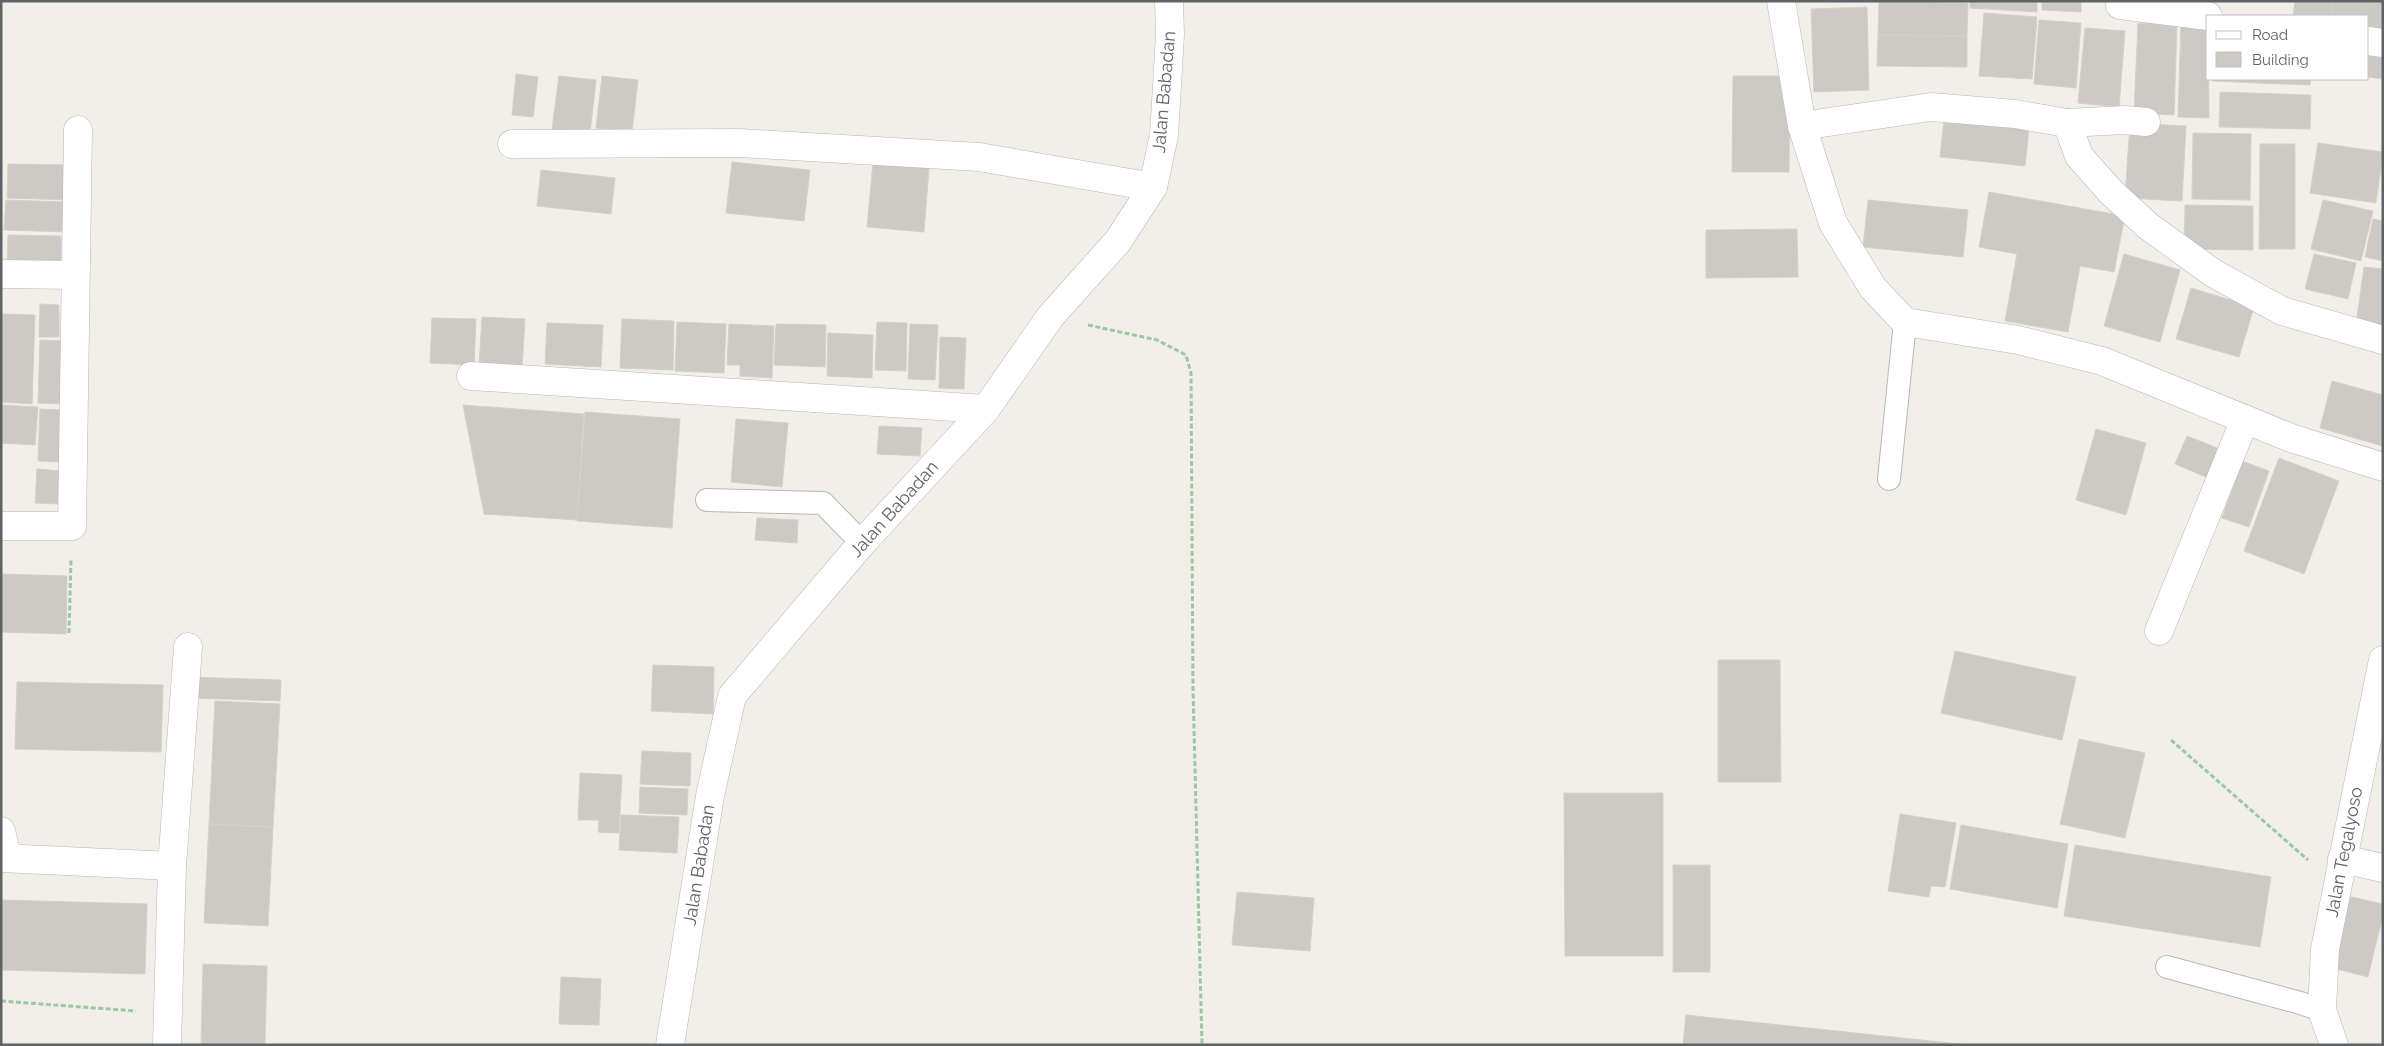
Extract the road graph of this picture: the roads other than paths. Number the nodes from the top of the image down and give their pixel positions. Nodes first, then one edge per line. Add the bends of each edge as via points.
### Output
1 (1169, 1) edge
2 (1781, 1) edge
3 (2120, 5) dead end
4 (2206, 16) edge
5 (2369, 41) edge
6 (2383, 43) edge
7 (2146, 122) dead end
8 (2067, 123) junction
9 (1802, 126) junction
10 (78, 130) dead end
11 (512, 144) dead end
12 (1153, 187) junction
13 (1, 274) edge
14 (76, 275) junction
15 (1905, 322) junction
16 (2383, 340) edge
17 (471, 376) dead end
18 (986, 409) junction
19 (2245, 418) junction
20 (2383, 467) edge
21 (1889, 479) dead end
22 (707, 500) dead end
23 (1, 526) edge
24 (862, 543) junction
25 (2159, 631) dead end
26 (188, 647) dead end
27 (2383, 660) edge
28 (1, 831) edge
29 (4, 858) edge
30 (2342, 859) junction
31 (172, 866) junction
32 (2383, 868) edge
33 (2167, 968) dead end
34 (2322, 1010) junction
35 (167, 1045) edge
36 (670, 1045) edge
37 (2334, 1045) edge

1 - 12 street, Jalan Babadan via 1164,135
2 - 9 street
3 - 4 street
5 - 6 street
7 - 8 street
8 - 9 street via 2015,114 1931,107
8 - 16 street via 2079,156 2110,192 2148,226 2213,273 2282,311
9 - 15 street via 1833,222 1873,288
10 - 14 street
11 - 12 street via 740,143 979,157
12 - 18 street, Jalan Babadan via 1118,240 1050,317
13 - 14 street
14 - 23 street via 72,526
15 - 19 street via 2018,340 2102,361
15 - 21 lane
17 - 18 street
18 - 24 street, Jalan Babadan
19 - 20 street via 2291,438
19 - 25 street
22 - 24 lane via 823,503
24 - 36 street, Jalan Babadan via 732,696 710,796
26 - 31 street
27 - 30 street, Jalan Tegalyoso
28 - 29 street
29 - 31 street
30 - 32 street
30 - 34 street, Jalan Tegalyoso via 2324,950
31 - 35 street
33 - 34 lane
34 - 37 street, Jalan Tegalyoso

